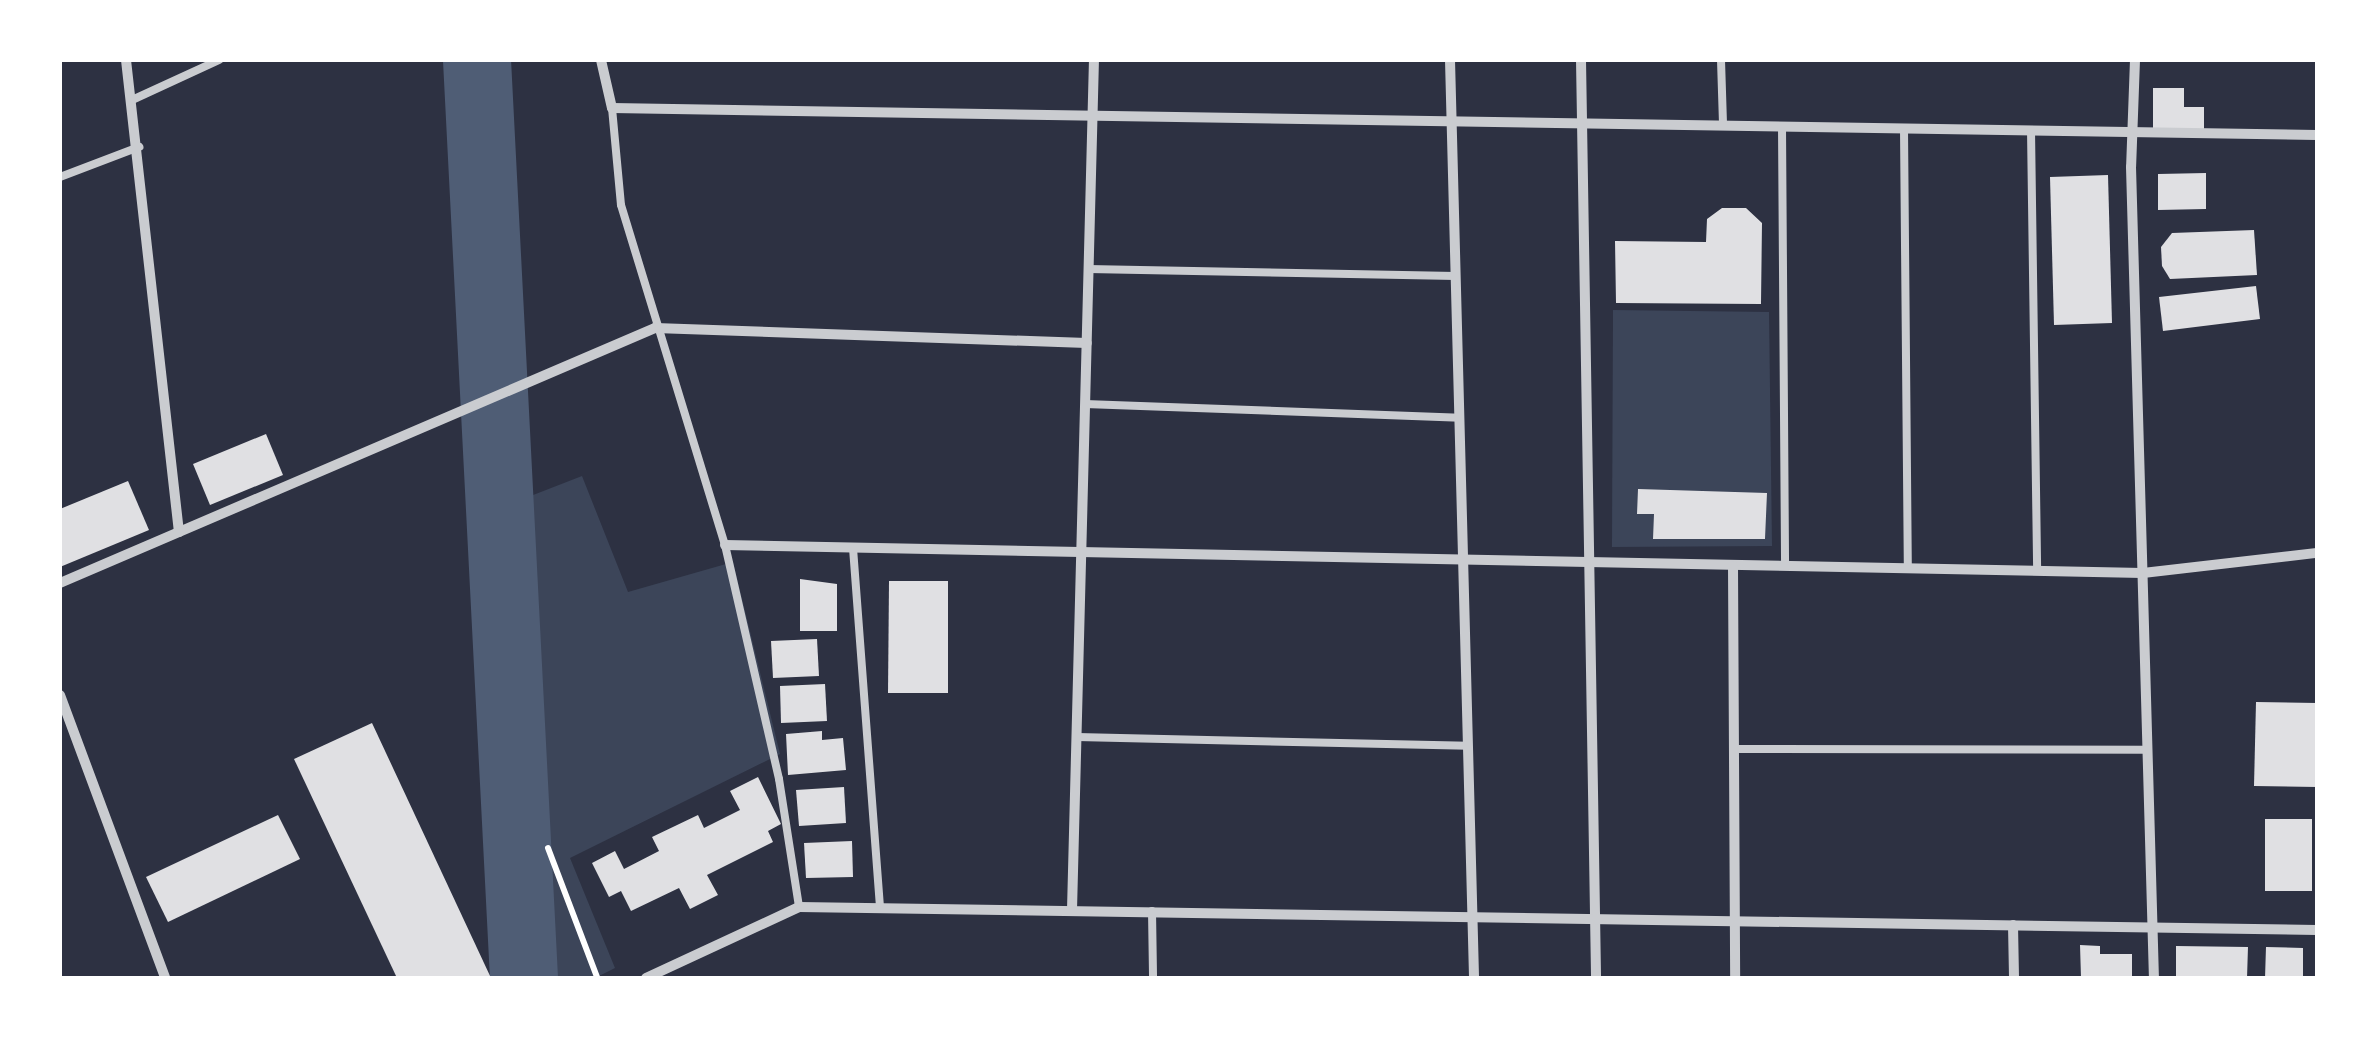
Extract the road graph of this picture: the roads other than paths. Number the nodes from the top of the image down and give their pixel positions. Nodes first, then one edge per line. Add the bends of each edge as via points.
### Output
1 (126, 60) edge
2 (219, 60) edge
3 (601, 60) edge
4 (1094, 60) edge
5 (1450, 60) edge
6 (1582, 60) edge
7 (1721, 60) edge
8 (2135, 60) edge
9 (132, 100) junction
10 (612, 108) junction
11 (1093, 116) junction
12 (1452, 122) junction
13 (1582, 124) junction
14 (1723, 126) junction
15 (1782, 126) junction
16 (1904, 129) junction
17 (2031, 130) junction
18 (2133, 132) junction
19 (2317, 135) edge
20 (139, 147) junction
21 (60, 177) edge
22 (1088, 269) junction
23 (1456, 276) junction
24 (655, 328) junction
25 (1087, 343) junction
26 (1085, 404) junction
27 (1460, 418) junction
28 (178, 532) junction
29 (725, 546) junction
30 (853, 548) junction
31 (1082, 553) junction
32 (2317, 554) edge
33 (1464, 560) junction
34 (1591, 562) junction
35 (1733, 566) junction
36 (1784, 566) junction
37 (1908, 568) junction
38 (2037, 572) junction
39 (2143, 573) junction
40 (60, 583) edge
41 (60, 695) edge
42 (1077, 737) junction
43 (1468, 746) junction
44 (1734, 749) junction
45 (2148, 750) junction
46 (880, 906) junction
47 (799, 908) junction
48 (1072, 910) junction
49 (1152, 911) junction
50 (1472, 916) junction
51 (1595, 918) junction
52 (1735, 920) junction
53 (2013, 925) junction
54 (2153, 927) junction
55 (2317, 930) edge
56 (165, 978) edge
57 (646, 978) edge
58 (1152, 978) edge
59 (1474, 978) edge
60 (1596, 978) edge
61 (1735, 978) edge
62 (2014, 978) edge
63 (2154, 978) edge

1 - 9 street
2 - 9 lane
3 - 10 street
4 - 11 street
5 - 12 street
6 - 13 street
7 - 14 lane
8 - 18 street
9 - 20 street
10 - 11 street
10 - 24 lane via 621,206
11 - 12 street
11 - 22 street
12 - 13 street
12 - 23 street
13 - 14 street
13 - 34 street
14 - 15 street
15 - 16 street
15 - 36 lane
16 - 17 street
16 - 37 lane
17 - 18 street
17 - 38 lane
18 - 19 street
18 - 39 street
20 - 21 lane
20 - 28 street
22 - 23 lane
22 - 25 street
23 - 27 street
24 - 25 street
24 - 28 street
24 - 29 lane
25 - 26 street
26 - 27 lane
26 - 31 street
27 - 33 street
28 - 40 street
29 - 30 street
29 - 47 lane via 779,779
30 - 31 street
30 - 46 lane
31 - 33 street
31 - 42 street
32 - 39 street
33 - 34 street
33 - 43 street
34 - 35 street
34 - 51 street
35 - 36 street
35 - 44 street
36 - 37 street
37 - 38 street
38 - 39 street
39 - 45 street
41 - 56 street
42 - 43 lane
42 - 48 street
43 - 50 street
44 - 45 lane
44 - 52 street
45 - 54 street
46 - 47 street
46 - 48 street
47 - 57 street
48 - 49 street
49 - 50 street
49 - 58 lane
50 - 51 street
50 - 59 street
51 - 52 street
51 - 60 street
52 - 53 street
52 - 61 street
53 - 54 street
53 - 62 street
54 - 55 street
54 - 63 street

